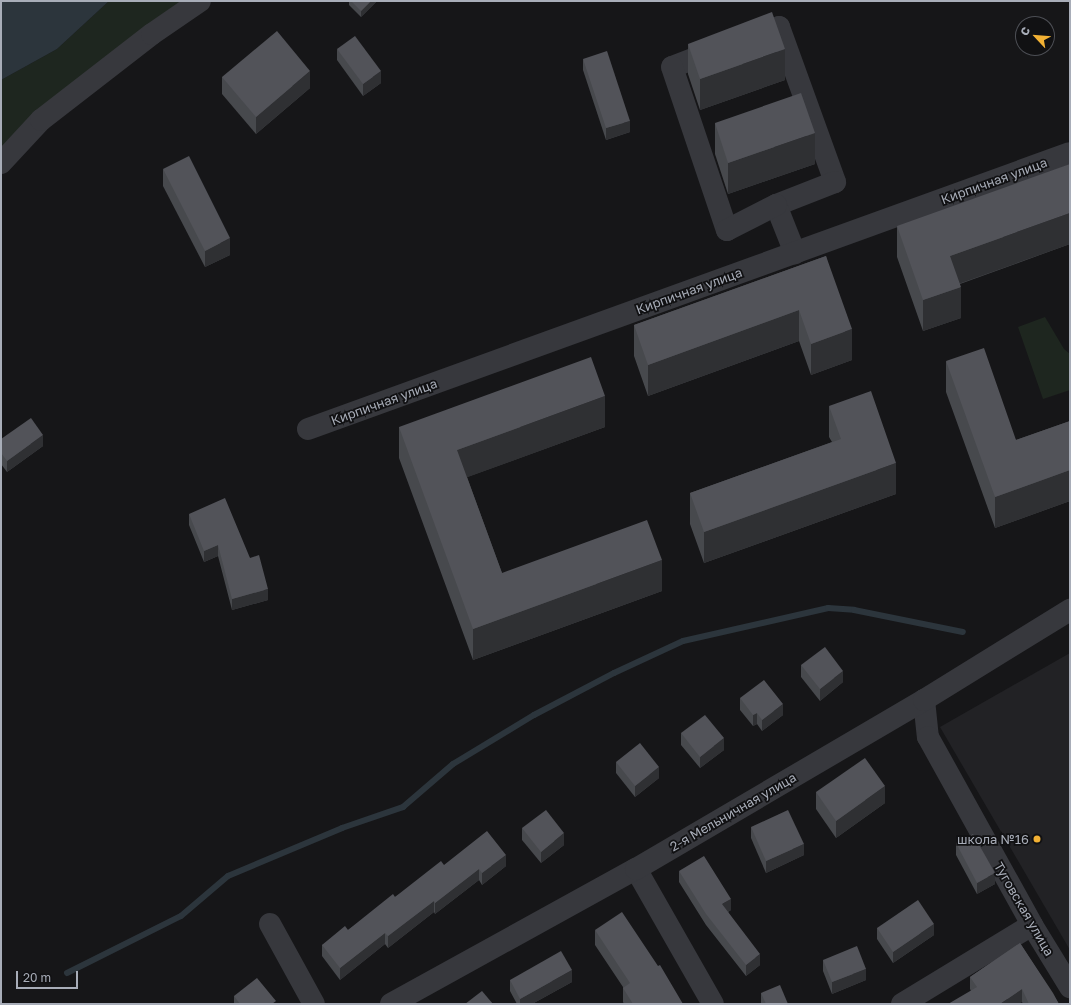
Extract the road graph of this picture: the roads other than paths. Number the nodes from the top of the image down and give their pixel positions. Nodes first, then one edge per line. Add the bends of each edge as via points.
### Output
1 (200, 1) edge
2 (804, 96) junction
3 (782, 104) edge
4 (718, 129) edge
5 (696, 138) junction
6 (1070, 153) edge
7 (1, 163) edge
8 (776, 205) junction
9 (795, 253) junction
10 (308, 429) dead end
11 (1070, 610) edge
12 (924, 700) junction
13 (636, 869) junction
14 (270, 924) dead end
15 (1032, 925) junction
16 (1070, 987) edge
17 (314, 1004) edge
18 (391, 1004) edge
19 (713, 1004) edge
20 (902, 1004) edge

1 - 7 street via 152,34 41,120
2 - 3 street
2 - 5 street via 779,27 672,67
2 - 8 street via 835,182
4 - 5 street
5 - 8 street via 727,230
6 - 9 street, Кирпичная улица
8 - 9 street
9 - 10 street, Кирпичная улица
11 - 12 street, 2-я Мельничная улица
12 - 13 street, 2-я Мельничная улица
12 - 15 street, Туговская улица via 928,737
13 - 18 street, 2-я Мельничная улица
13 - 19 street
14 - 17 street
15 - 16 street, Туговская улица
15 - 20 street

